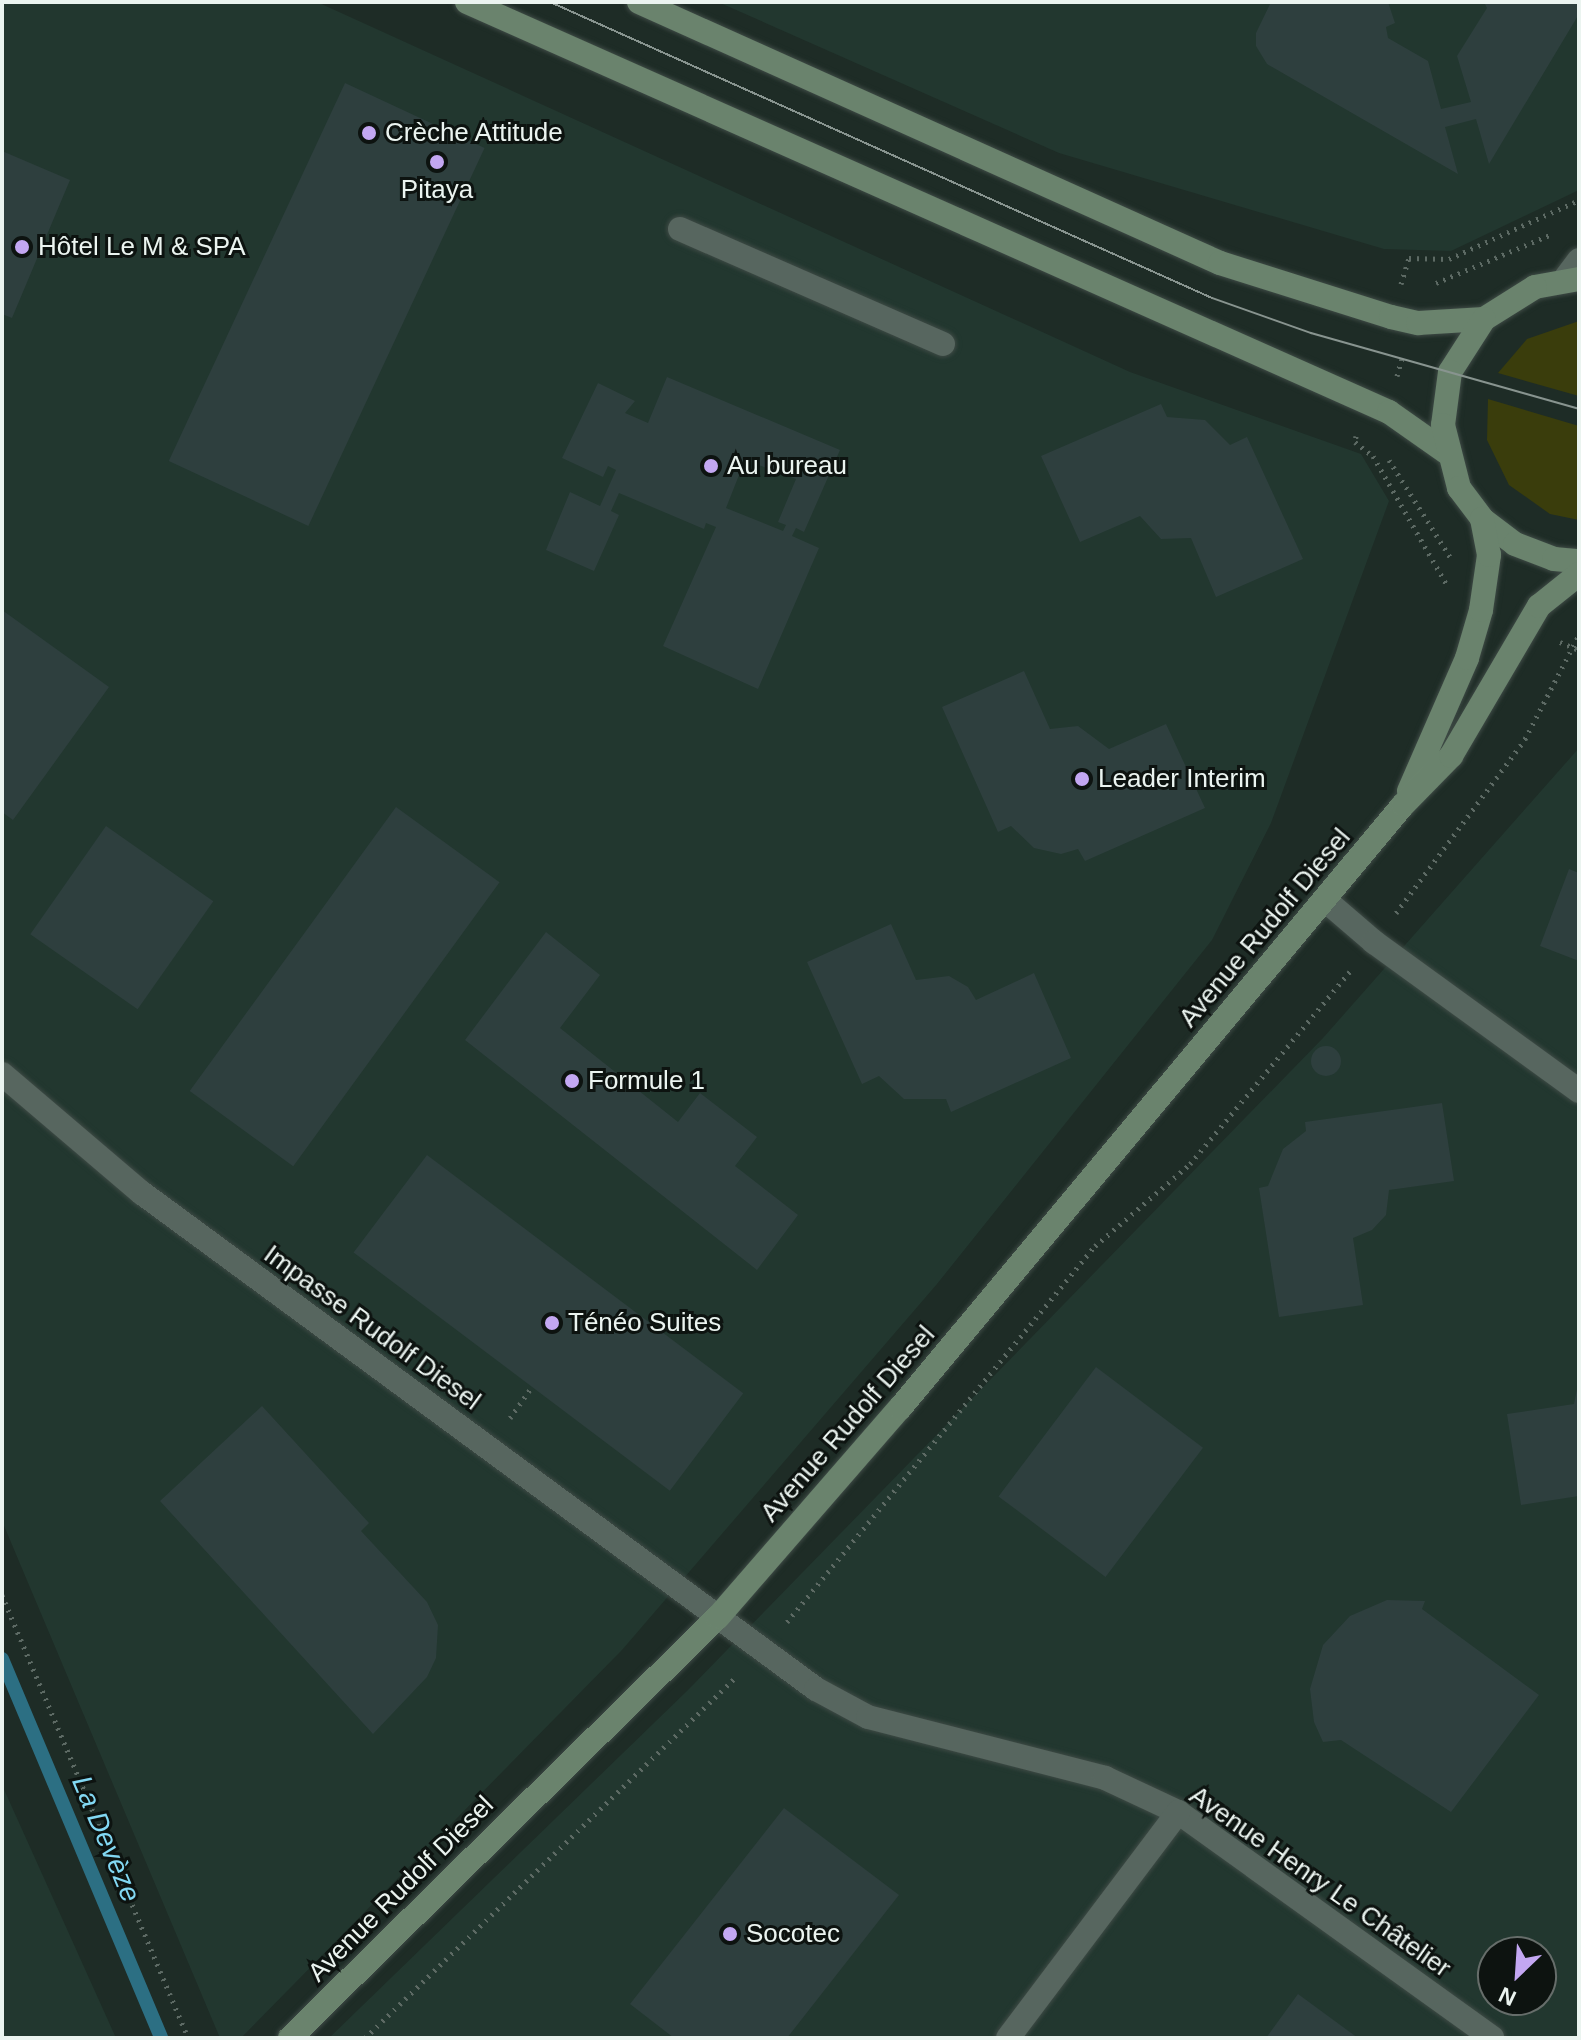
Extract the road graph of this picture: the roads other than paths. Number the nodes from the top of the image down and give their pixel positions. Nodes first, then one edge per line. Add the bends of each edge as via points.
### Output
1 (467, 2) edge
2 (639, 2) edge
3 (680, 229) dead end
4 (1574, 273) edge
5 (1484, 319) junction
6 (943, 344) dead end
7 (1446, 452) junction
8 (1482, 519) junction
9 (1579, 561) edge
10 (1579, 574) edge
11 (1403, 805) junction
12 (1325, 900) junction
13 (2, 1074) edge
14 (1579, 1091) edge
15 (718, 1617) junction
16 (1178, 1812) junction
17 (290, 2038) edge
18 (1008, 2038) edge
19 (1492, 2038) edge

1 - 7 street via 1389,412
2 - 5 street via 1220,263 1418,323
3 - 6 street
4 - 5 street via 1508,300
5 - 7 street via 1450,372 1444,399
7 - 8 street via 1459,488
8 - 9 street via 1515,544 1554,559
8 - 11 street, Avenue Rudolf Diesel via 1489,555 1481,610 1467,658
10 - 11 street, Avenue Rudolf Diesel via 1539,606 1472,727
11 - 12 street, Avenue Rudolf Diesel
12 - 14 street via 1374,942
12 - 15 street, Avenue Rudolf Diesel
13 - 15 street, Impasse Rudolf Diesel via 142,1193
15 - 16 street, Avenue Henry Le Châtelier via 816,1689 868,1717 1105,1778
15 - 17 street, Avenue Rudolf Diesel
16 - 18 street
16 - 19 street, Avenue Henry Le Châtelier

